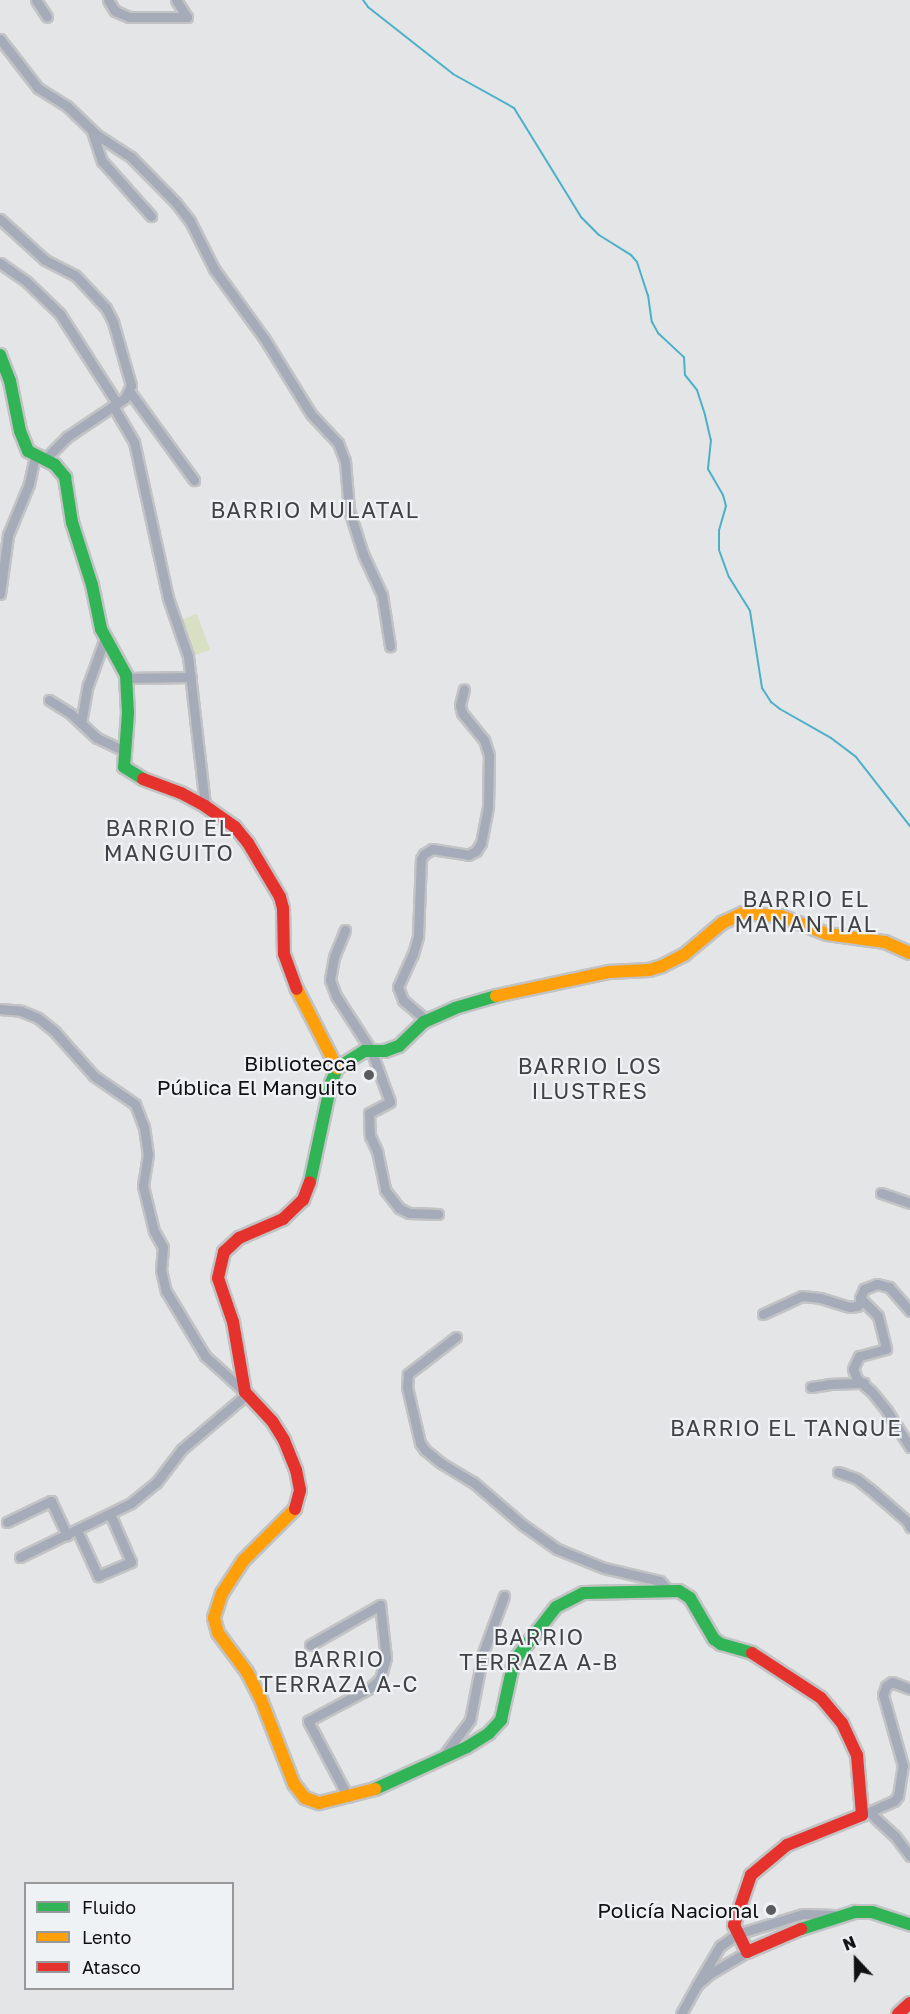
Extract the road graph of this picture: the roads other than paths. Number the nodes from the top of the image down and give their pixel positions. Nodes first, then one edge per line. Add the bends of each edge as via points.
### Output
1 (36, 0) edge
2 (108, 0) edge
3 (176, 0) edge
4 (47, 17) dead end
5 (0, 39) edge
6 (91, 129) junction
7 (151, 216) dead end
8 (0, 219) edge
9 (0, 263) edge
10 (0, 356) edge
11 (130, 392) junction
12 (115, 404) junction
13 (39, 458) junction
14 (194, 480) dead end
15 (0, 594) edge
16 (105, 638) junction
17 (390, 646) dead end
18 (191, 677) junction
19 (126, 678) junction
20 (464, 689) dead end
21 (49, 700) dead end
22 (81, 723) junction
23 (123, 750) junction
24 (205, 806) junction
25 (345, 930) dead end
26 (910, 953) edge
27 (0, 1009) edge
28 (427, 1021) junction
29 (371, 1050) junction
30 (337, 1068) junction
31 (881, 1193) dead end
32 (910, 1203) edge
33 (438, 1214) dead end
34 (861, 1301) junction
35 (910, 1311) edge
36 (764, 1314) dead end
37 (456, 1337) dead end
38 (864, 1383) junction
39 (812, 1388) dead end
40 (246, 1393) junction
41 (910, 1447) edge
42 (838, 1472) dead end
43 (110, 1515) junction
44 (7, 1522) dead end
45 (910, 1527) edge
46 (77, 1530) junction
47 (67, 1535) junction
48 (20, 1557) dead end
49 (667, 1589) junction
50 (504, 1596) dead end
51 (310, 1645) dead end
52 (910, 1689) edge
53 (442, 1758) junction
54 (348, 1797) junction
55 (866, 1813) junction
56 (910, 1856) edge
57 (836, 1916) junction
58 (910, 1924) edge
59 (737, 1934) junction
60 (747, 1952) junction
61 (697, 1985) junction
62 (910, 2003) edge
63 (681, 2014) edge
64 (898, 2014) edge

1 - 4 street
2 - 3 street via 115,11 129,18 187,17
5 - 6 street via 38,88 67,106
6 - 7 street via 102,161
6 - 17 street via 131,157 176,203 190,221 214,269 264,338 311,414 341,448 349,510 382,596
8 - 11 street via 45,260 75,275 106,308 119,341
9 - 12 street via 27,282 60,314
10 - 13 street via 24,443
11 - 12 street
11 - 14 street
12 - 13 street
12 - 18 street via 134,442 168,598 185,644
13 - 15 street via 8,535
13 - 16 street via 55,465 65,477 72,522
16 - 19 street
16 - 22 street via 88,685
18 - 19 street
18 - 24 street
19 - 23 street via 128,713
20 - 28 street via 462,713 484,740 489,755 488,807 476,851 468,855 432,849 421,859 418,936 398,987 403,1000
21 - 22 street
22 - 23 street via 97,738
23 - 24 street via 124,767 130,774
24 - 30 street via 235,827 273,882 283,908 284,954 290,975
25 - 29 street via 330,980
26 - 28 street via 885,942 827,934 782,916 753,912 722,923 684,955 662,966 616,971 497,996
27 - 40 street via 38,1018 94,1076 135,1104 148,1154 143,1186 154,1231 163,1247 160,1270 166,1291 205,1356
28 - 29 street via 399,1046
29 - 30 street via 356,1054
29 - 33 street via 390,1102 369,1113 370,1136 385,1190 399,1208 409,1213
30 - 40 street via 303,1200 283,1219 240,1238 220,1262 218,1278 233,1322
31 - 32 street
34 - 35 street via 864,1289 883,1284
34 - 36 street via 850,1307 802,1296
34 - 38 street via 878,1316 886,1349 864,1354 855,1362 854,1374
37 - 49 street via 408,1374 407,1387 425,1450 474,1482 557,1549 604,1568 660,1581
38 - 39 street
38 - 41 street
40 - 43 street via 182,1449 156,1483
40 - 54 street via 284,1440 299,1481 299,1498 290,1515 253,1548 222,1593 215,1627 261,1697 299,1792 319,1803
42 - 45 street via 870,1488
43 - 46 street
43 - 46 street via 131,1562 98,1576
44 - 47 street via 51,1501
46 - 47 street
47 - 48 street
49 - 53 street via 584,1593 556,1607 514,1661 501,1720 479,1740
49 - 55 street via 690,1598 714,1639 763,1659 812,1691 833,1711 855,1748
50 - 53 street via 483,1653 470,1720
51 - 54 street via 380,1605 386,1658 380,1679 370,1689 308,1721
52 - 55 street via 892,1682 884,1689 903,1772 894,1801
53 - 54 street via 373,1790
55 - 56 street via 895,1836
55 - 59 street via 787,1845 760,1865 751,1875 738,1905 734,1925
57 - 58 street via 872,1911
57 - 59 street via 803,1914
57 - 60 street
59 - 60 street
59 - 61 street via 720,1946
60 - 61 street
61 - 63 street
62 - 64 street

